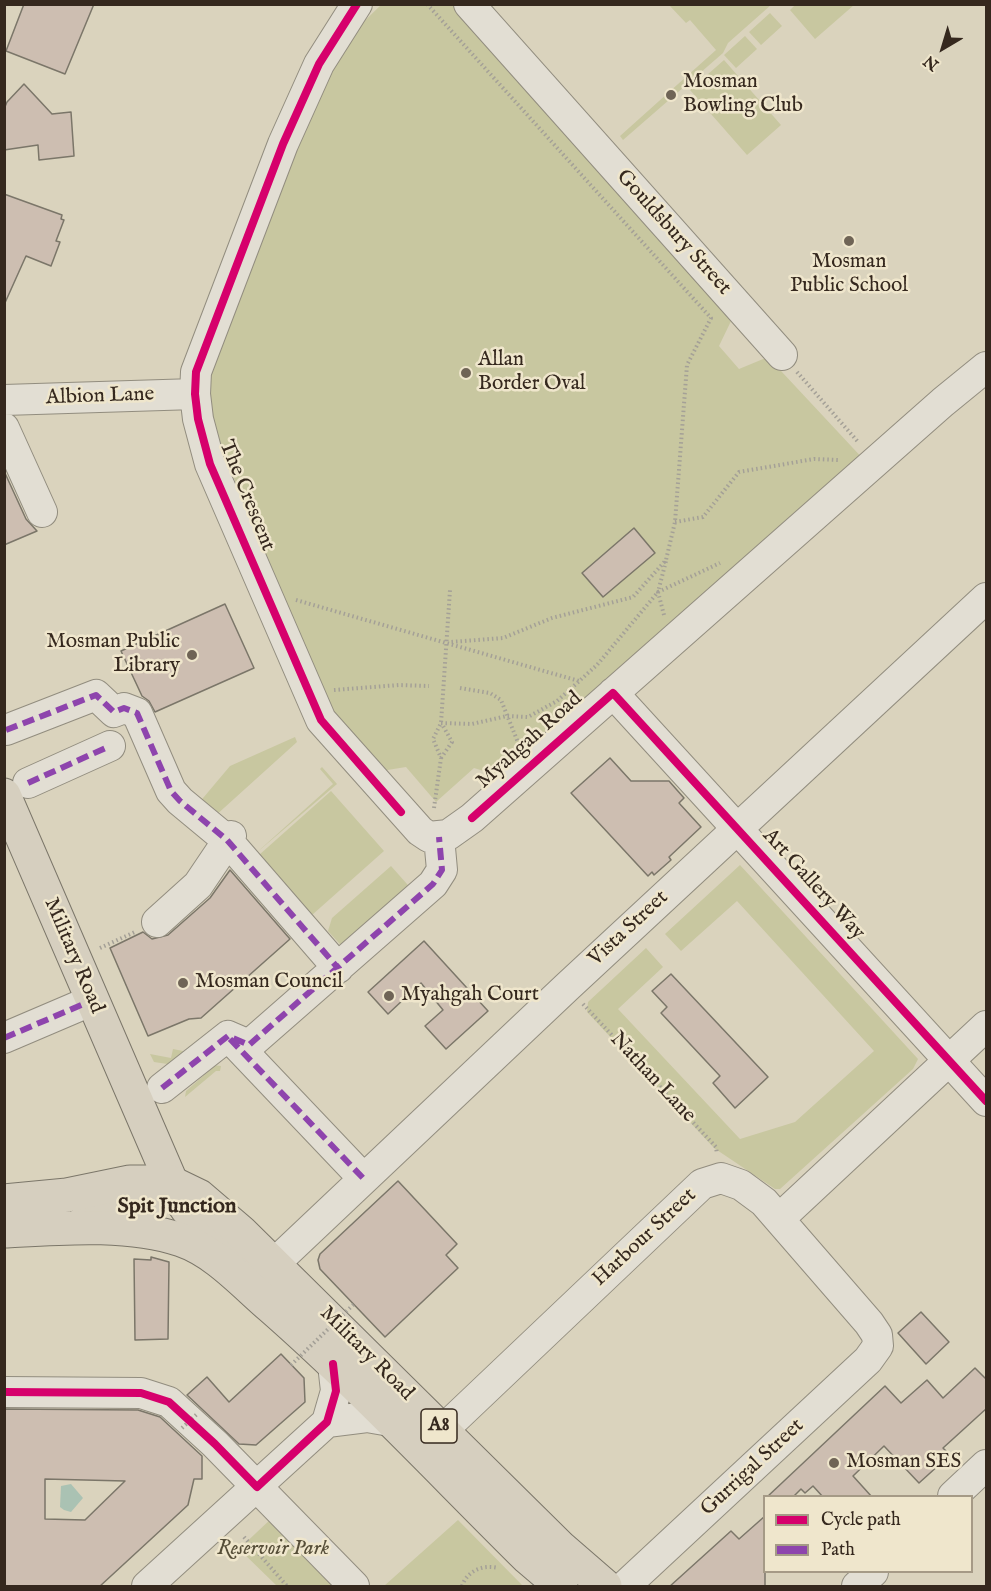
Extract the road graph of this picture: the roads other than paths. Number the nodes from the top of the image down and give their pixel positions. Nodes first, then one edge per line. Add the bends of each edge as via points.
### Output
1 (357, 4) edge
2 (469, 4) edge
3 (782, 355) road end
4 (987, 367) edge
5 (195, 394) junction
6 (4, 400) edge
7 (4, 428) edge
8 (42, 512) dead end
9 (987, 598) edge
10 (613, 693) junction
11 (6, 730) edge
12 (110, 746) dead end
13 (16, 789) edge
14 (436, 827) junction
15 (738, 830) junction
16 (231, 842) junction
17 (157, 922) road end
18 (338, 968) junction
19 (93, 1000) junction
20 (987, 1026) edge
21 (228, 1036) junction
22 (4, 1038) edge
23 (949, 1061) junction
24 (162, 1088) dead end
25 (987, 1101) edge
26 (363, 1178) junction
27 (170, 1182) junction
28 (4, 1202) edge
29 (779, 1219) junction
30 (64, 1228) junction
31 (4, 1231) edge
32 (275, 1263) junction
33 (282, 1317) junction
34 (333, 1364) junction
35 (4, 1392) edge
36 (390, 1421) junction
37 (327, 1422) junction
38 (431, 1440) junction
39 (987, 1465) edge
40 (257, 1487) junction
41 (954, 1495) edge
42 (872, 1573) edge
43 (147, 1587) edge
44 (354, 1587) edge
45 (561, 1587) edge
46 (605, 1587) edge
47 (625, 1587) edge
48 (856, 1587) edge

1 - 5 street, The Crescent via 319,64 283,144 196,372
2 - 3 street, Gouldsbury Street
4 - 10 street, Myahgah Road
5 - 6 street, Albion Lane
5 - 14 street, The Crescent via 210,465 321,720 420,831 429,837
7 - 8 street
9 - 15 street, Vista Street
10 - 14 street, Myahgah Road via 455,831
10 - 15 street, Art Gallery Way
11 - 16 street via 96,695 114,712 124,708 137,712 171,791
12 - 13 street
13 - 19 main road, Military Road
14 - 18 street via 442,870 433,884
15 - 23 street, Art Gallery Way
15 - 26 street, Vista Street
16 - 17 street via 198,885
16 - 18 street
18 - 21 street via 249,1045
19 - 22 street
19 - 27 main road, Military Road
20 - 23 street
21 - 24 street
21 - 26 street
23 - 25 street, Art Gallery Way
23 - 29 street
26 - 32 street, Vista Street
27 - 28 main road, A8 via 130,1182 67,1196
27 - 30 main road via 155,1202 140,1210
27 - 32 main road, Military Road / A8 via 211,1205
27 - 33 main road, Military Road via 187,1209 249,1266
29 - 38 street, Harbour Street via 741,1185 721,1178 702,1184
29 - 47 street, Gurrigal Street via 869,1323 877,1335 878,1346 868,1360
30 - 31 main road, A8
30 - 33 main road, Military Road / A8 via 141,1231 196,1246
32 - 38 main road, Military Road / A8
33 - 34 main road, Military Road / A8
34 - 36 main road, Military Road / A8
34 - 37 street via 336,1391
35 - 40 street via 141,1393 169,1402
36 - 37 street via 367,1417
36 - 38 main road, Military Road / A8
37 - 40 street
38 - 45 main road, Military Road / A8 via 528,1558
38 - 46 main road, Military Road / A8
39 - 41 street
40 - 43 street
40 - 44 street
42 - 48 street

